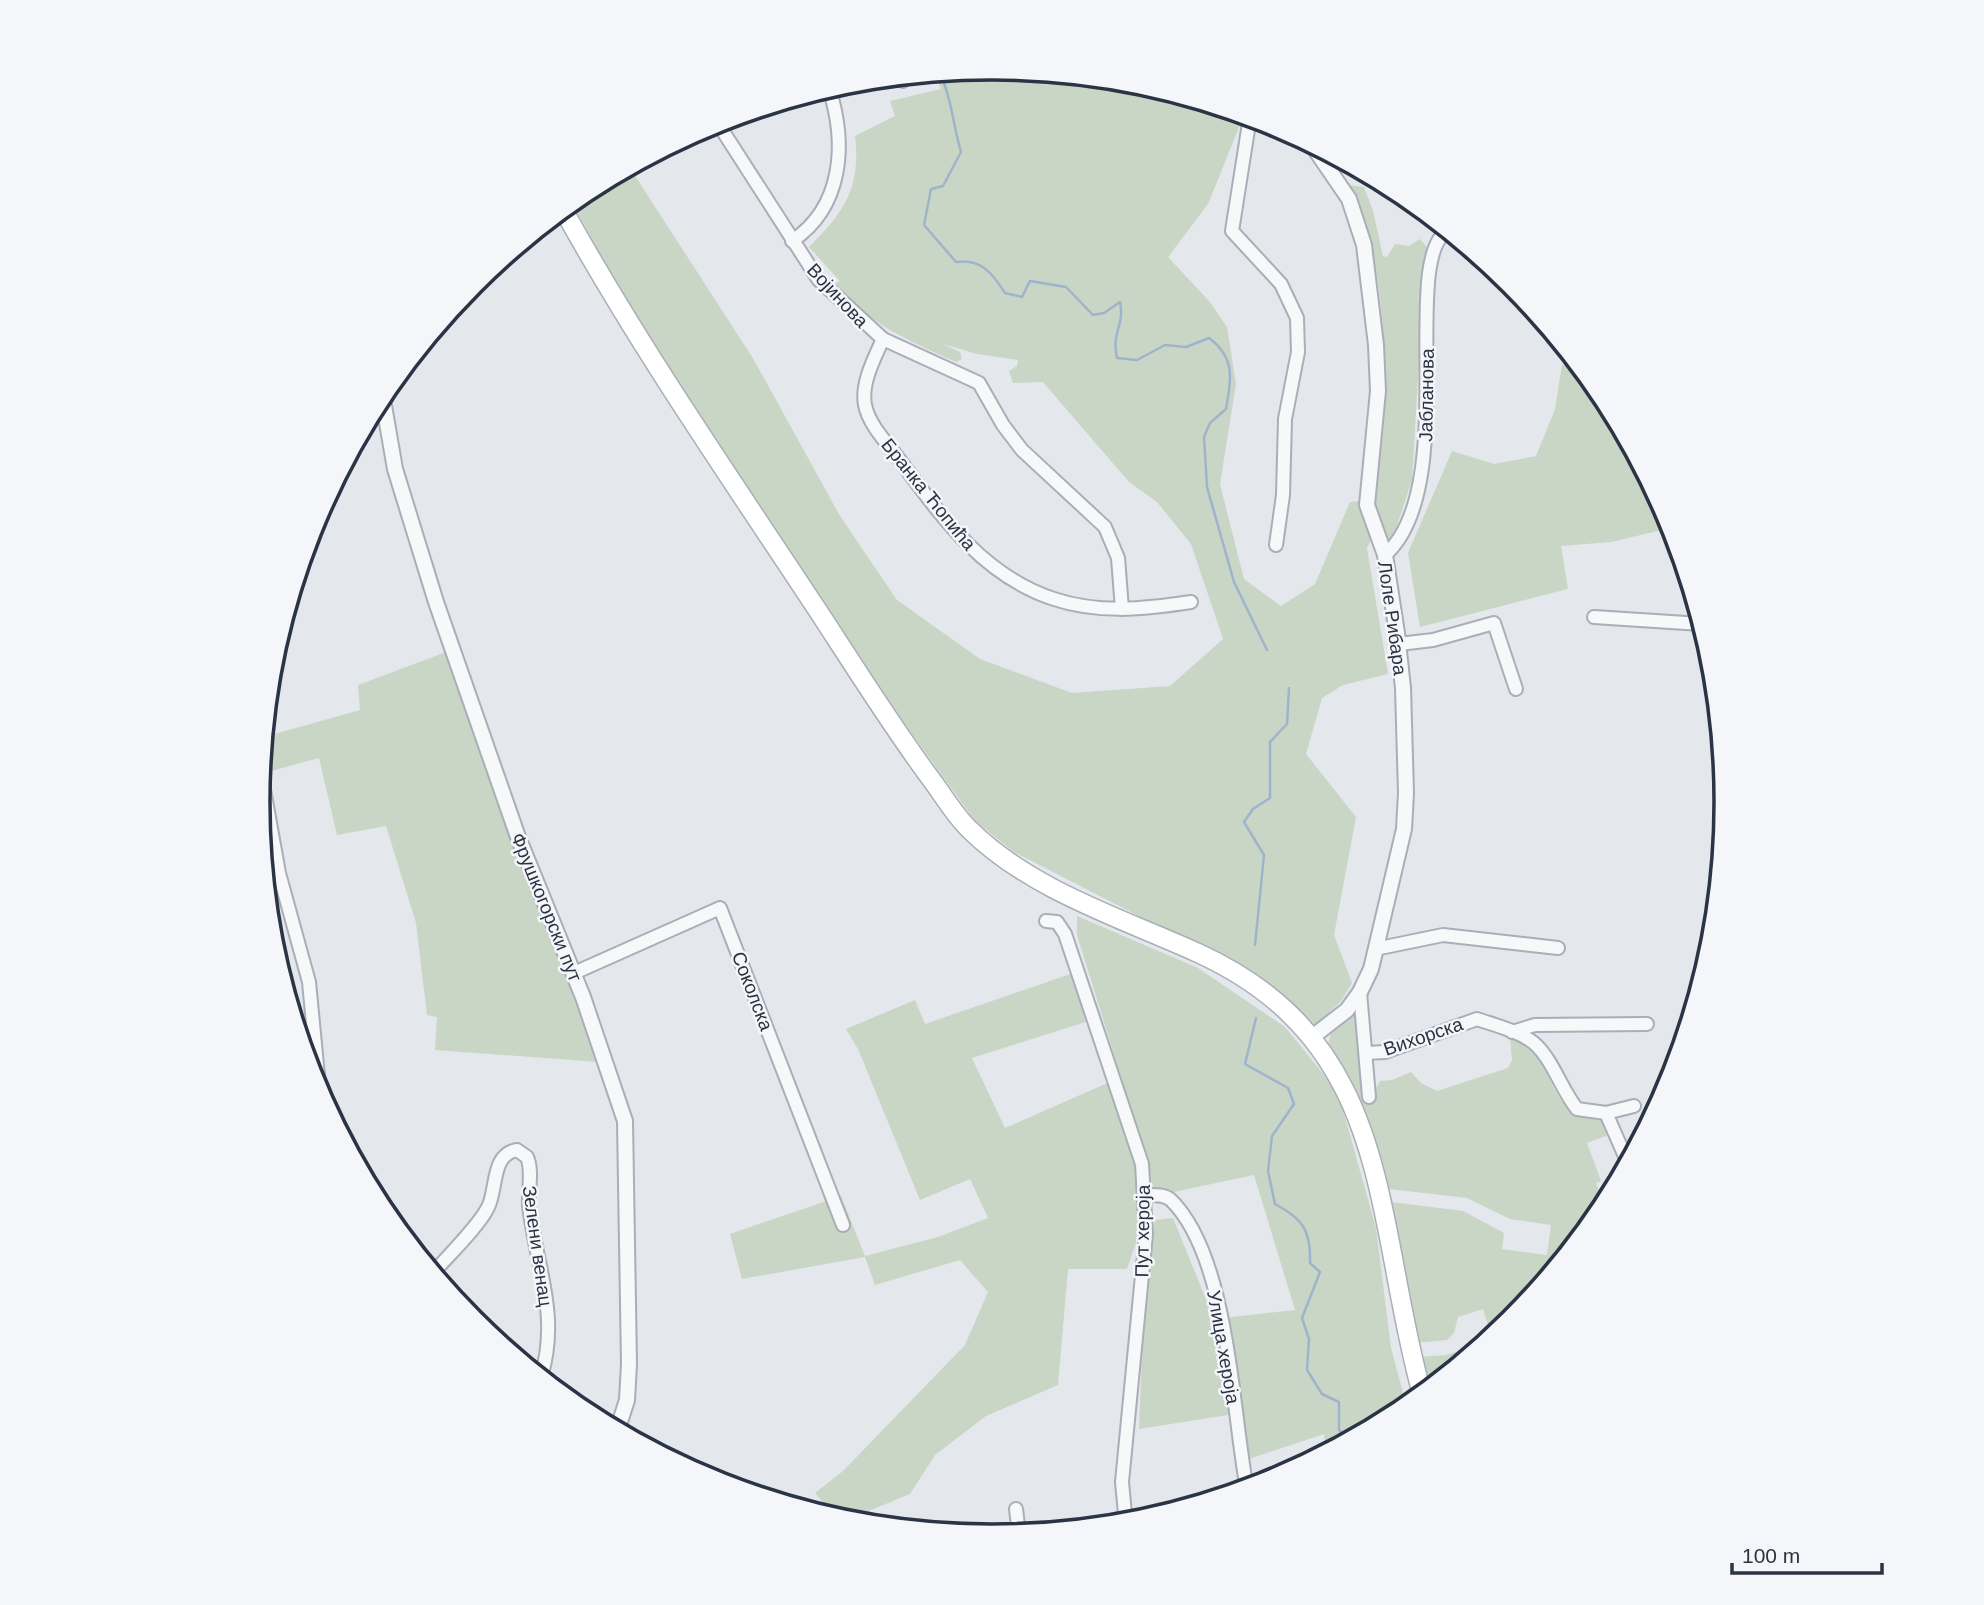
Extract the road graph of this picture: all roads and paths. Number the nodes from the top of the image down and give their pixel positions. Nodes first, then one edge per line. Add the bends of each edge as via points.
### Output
1 (830, 99) edge
2 (1248, 128) edge
3 (723, 132) edge
4 (1323, 161) edge
5 (568, 218) edge
6 (1441, 238) edge
7 (792, 241) junction
8 (883, 339) junction
9 (385, 412) edge
10 (1276, 545) dead end
11 (1385, 555) junction
12 (1191, 602) dead end
13 (1122, 609) junction
14 (1594, 617) dead end
15 (1691, 623) edge
16 (1399, 644) junction
17 (1516, 689) dead end
18 (271, 829) edge
19 (1046, 921) dead end
20 (1558, 948) dead end
21 (1375, 949) junction
22 (574, 973) junction
23 (1360, 992) junction
24 (1647, 1024) dead end
25 (1512, 1032) junction
26 (1311, 1038) junction
27 (1366, 1053) junction
28 (316, 1056) edge
29 (1369, 1097) dead end
30 (1634, 1106) dead end
31 (1606, 1113) junction
32 (1623, 1152) edge
33 (1145, 1195) junction
34 (843, 1225) dead end
35 (439, 1266) edge
36 (543, 1368) edge
37 (1420, 1384) edge
38 (620, 1421) edge
39 (1245, 1478) edge
40 (1016, 1508) dead end
41 (1125, 1512) edge
42 (1018, 1523) edge

1 - 7 street via 839,158 835,186 814,223
2 - 10 street via 1232,232 1281,284 1292,303 1298,331 1285,419
3 - 7 street, Војинова
4 - 11 street, Лоле Рибара via 1349,199 1364,245 1378,391 1367,505
5 - 26 main road via 631,328 874,696 967,827 1004,860 1039,880 1238,974
6 - 11 street, Јабланова via 1431,267 1428,411 1418,492 1398,542
7 - 8 street, Војинова via 818,279
8 - 13 street, Војинова via 979,383 1013,440 1105,527 1118,558
8 - 13 street, Бранка Ћопића via 867,379 866,411 963,540 983,560 1025,587 1081,606
9 - 22 street, Фрушкогорски пут via 395,470 436,602 518,837
11 - 16 street, Лоле Рибара
12 - 13 street, Бранка Ћопића
14 - 15 street
16 - 17 street via 1494,623
16 - 21 street, Лоле Рибара via 1406,811
18 - 28 street via 309,982
19 - 33 street, Пут хероја via 1057,922 1065,934 1142,1164
20 - 21 street via 1443,935
21 - 23 street, Лоле Рибара
22 - 34 street, Соколска via 720,908
22 - 38 street, Фрушкогорски пут via 627,1136 629,1364 627,1400
23 - 26 street, Лоле Рибара via 1338,1019
23 - 27 street
24 - 25 street via 1535,1025
25 - 27 street, Вихорска via 1477,1018 1468,1019 1396,1048
25 - 31 street, Вихорска via 1532,1042 1546,1057 1577,1109
26 - 37 main road via 1353,1103 1367,1141
27 - 29 street
30 - 31 street, Вихорска
31 - 32 street
33 - 39 street, Улица хероја via 1171,1200 1193,1234 1215,1288
33 - 41 street, Пут хероја via 1146,1234 1122,1482
35 - 36 street, Зелени венац via 488,1207 501,1159 517,1150 527,1157 530,1209 548,1302
40 - 42 street

